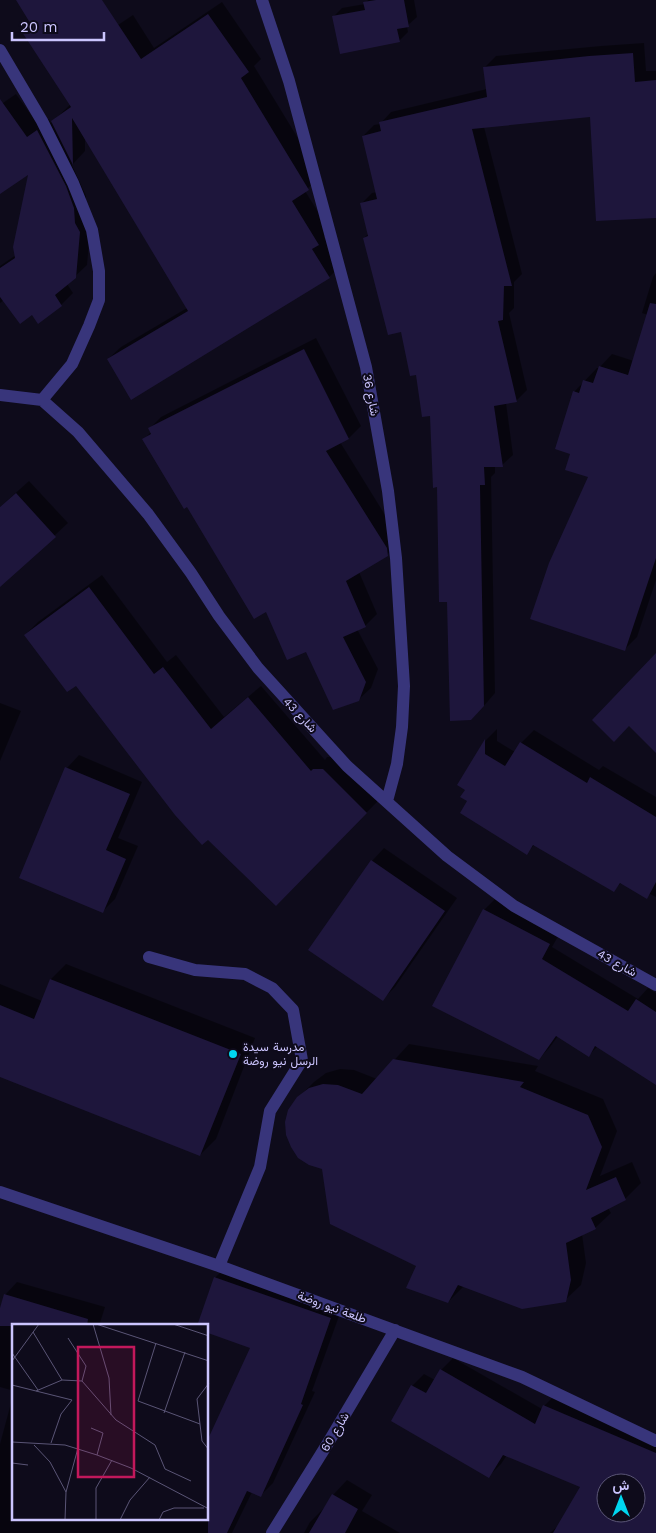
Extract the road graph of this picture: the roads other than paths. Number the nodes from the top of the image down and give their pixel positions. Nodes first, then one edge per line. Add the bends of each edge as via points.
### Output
1 (262, 0) edge
2 (0, 50) edge
3 (0, 395) edge
4 (42, 400) junction
5 (387, 802) junction
6 (149, 957) dead end
7 (656, 985) edge
8 (0, 1193) edge
9 (219, 1266) junction
10 (395, 1330) junction
11 (656, 1441) edge
12 (272, 1533) edge

1 - 5 street, شارع 36 via 289,81 366,367 388,491 404,686 397,764
2 - 4 street via 73,182 92,230 99,271 99,300 89,326 72,364
3 - 4 street
4 - 5 street, شارع 43 via 78,432 148,514 264,675 347,766
5 - 7 street, شارع 43 via 447,856 514,906
6 - 9 street via 195,970 245,974 272,988 293,1010 302,1060 270,1111 260,1167
8 - 9 street, طلعة نيو روضة
9 - 10 street, طلعة نيو روضة
10 - 11 street, طلعة نيو روضة via 522,1377
10 - 12 street, شارع 60

